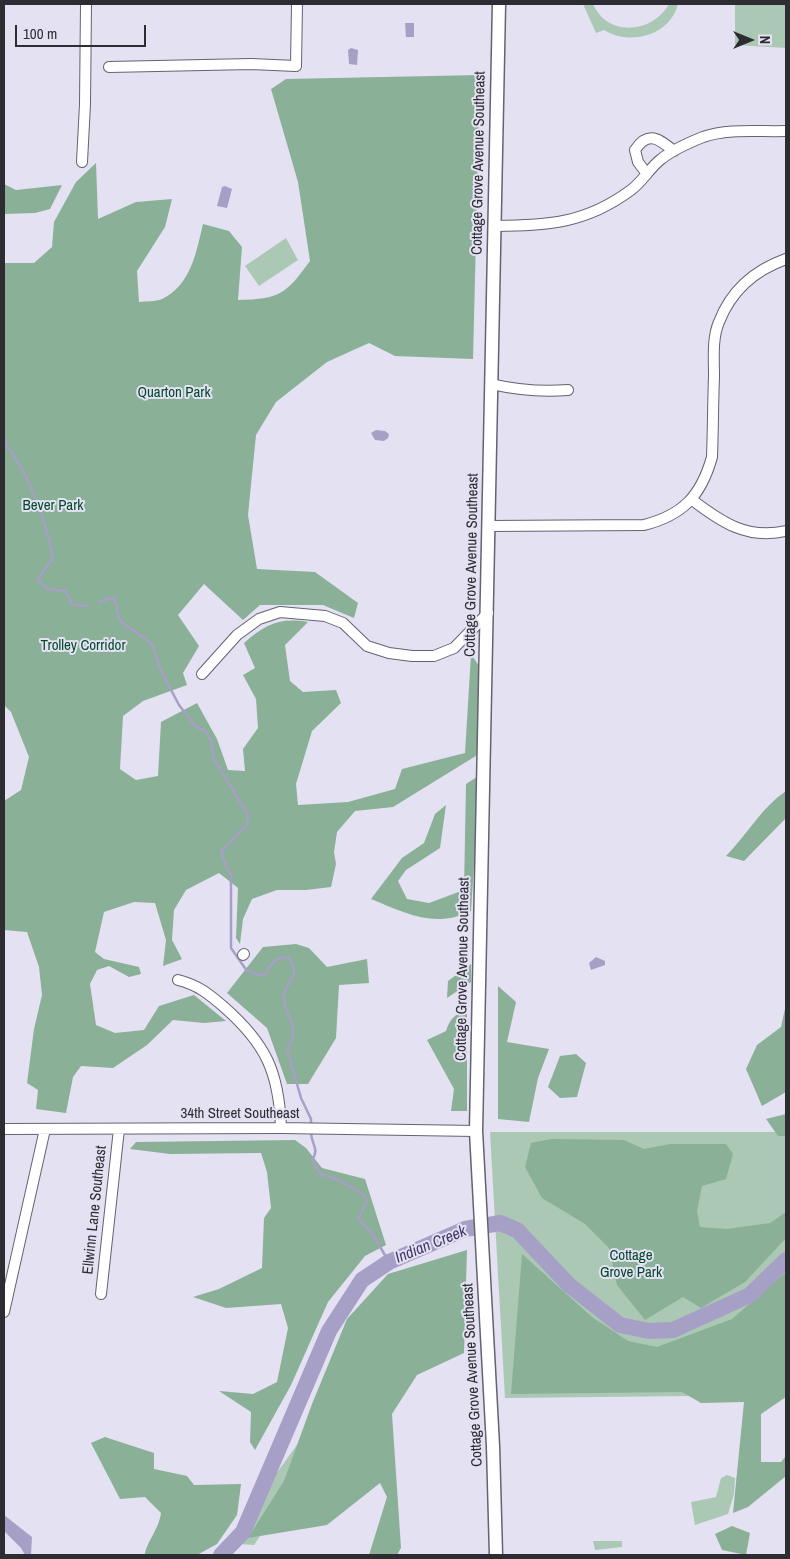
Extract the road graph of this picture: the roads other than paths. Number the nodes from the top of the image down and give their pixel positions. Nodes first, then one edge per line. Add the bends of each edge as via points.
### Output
1 (86, 4) edge
2 (297, 4) edge
3 (499, 4) edge
4 (109, 67) dead end
5 (786, 131) edge
6 (674, 151) junction
7 (82, 162) dead end
8 (647, 174) junction
9 (494, 226) junction
10 (786, 259) edge
11 (491, 384) junction
12 (568, 390) dead end
13 (691, 499) junction
14 (488, 526) junction
15 (786, 531) edge
16 (488, 613) junction
17 (202, 674) dead end
18 (178, 980) dead end
19 (281, 1128) junction
20 (45, 1129) junction
21 (119, 1129) junction
22 (4, 1130) edge
23 (476, 1131) junction
24 (101, 1294) dead end
25 (4, 1312) edge
26 (496, 1555) edge

1 - 7 street
2 - 4 street via 296,66
3 - 9 main road, Cottage Grove Avenue Southeast
5 - 6 street via 724,132
6 - 8 street
6 - 8 street via 660,140 650,138 641,141 635,150 638,162
8 - 9 street via 609,205 576,220 547,226
9 - 11 main road, Cottage Grove Avenue Southeast
10 - 13 street via 768,265 748,279 730,301 718,324 714,350 712,457 703,482
11 - 12 street via 551,392
11 - 14 main road, Cottage Grove Avenue Southeast
13 - 14 street via 672,516 644,525
13 - 15 street via 734,529 774,534
14 - 16 main road, Cottage Grove Avenue Southeast
16 - 17 street via 454,648 434,656 412,656 367,646 343,623 324,616 280,612 259,619 236,634
16 - 23 main road, Cottage Grove Avenue Southeast
18 - 19 street via 196,985 208,993 258,1042 280,1096
19 - 21 street, 34th Street Southeast
19 - 23 street, 34th Street Southeast
20 - 21 street, 34th Street Southeast
20 - 22 street, 34th Street Southeast
20 - 25 street
21 - 24 street, Ellwinn Lane Southeast
23 - 26 main road, Cottage Grove Avenue Southeast via 494,1457

